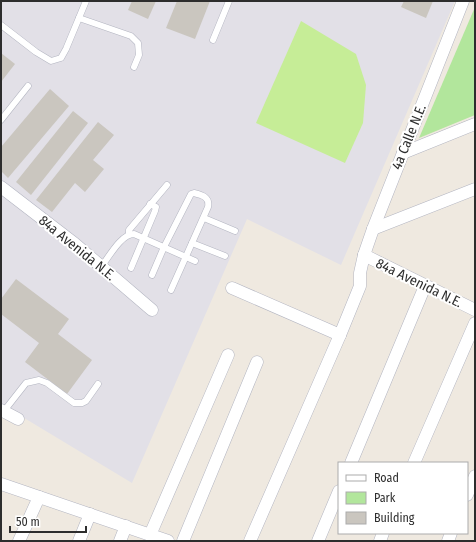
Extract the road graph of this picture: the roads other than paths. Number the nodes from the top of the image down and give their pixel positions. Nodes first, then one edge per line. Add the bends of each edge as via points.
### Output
1 (86, 1) edge
2 (229, 1) edge
3 (463, 1) edge
4 (79, 18) junction
5 (1, 25) edge
6 (213, 40) dead end
7 (134, 67) dead end
8 (28, 86) dead end
9 (1, 120) edge
10 (475, 124) edge
11 (403, 153) junction
12 (167, 185) dead end
13 (1, 187) edge
14 (475, 189) edge
15 (150, 204) junction
16 (204, 218) junction
17 (373, 229) junction
18 (235, 231) dead end
19 (129, 234) junction
20 (143, 238) junction
21 (192, 244) junction
22 (164, 247) junction
23 (364, 255) junction
24 (225, 256) dead end
25 (186, 257) junction
26 (195, 260) dead end
27 (101, 267) junction
28 (131, 268) dead end
29 (152, 275) dead end
30 (425, 286) junction
31 (232, 288) dead end
32 (171, 290) dead end
33 (152, 310) dead end
34 (475, 310) edge
35 (475, 323) edge
36 (340, 335) junction
37 (228, 355) dead end
38 (257, 362) dead end
39 (98, 384) dead end
40 (2, 410) edge
41 (18, 419) dead end
42 (351, 462) edge
43 (414, 462) edge
44 (475, 476) edge
45 (1, 484) edge
46 (338, 493) edge
47 (468, 493) edge
48 (40, 497) junction
49 (90, 514) junction
50 (126, 526) junction
51 (150, 535) junction
52 (19, 541) edge
53 (79, 541) edge
54 (120, 541) edge
55 (168, 541) edge
56 (182, 541) edge
57 (250, 541) edge
58 (318, 541) edge

1 - 4 lane
2 - 6 lane
3 - 11 street, 4a Calle N.E.
4 - 5 lane via 62,58 51,61
4 - 7 lane via 130,36 138,43 139,55
8 - 9 lane
10 - 11 street
11 - 17 street, 4a Calle N.E.
12 - 15 lane
13 - 27 street, 84a Avenida N.E.
14 - 17 street
15 - 19 lane via 129,230
15 - 20 lane via 156,207
16 - 18 lane
16 - 21 lane
16 - 22 lane via 209,202 207,198 191,194
17 - 23 street, 4a Calle N.E.
19 - 20 lane
19 - 27 lane
20 - 22 lane
20 - 28 lane
21 - 24 lane
21 - 25 lane
22 - 25 lane
22 - 29 lane
23 - 30 street, 84a Avenida N.E.
23 - 36 street, 4a Calle N.E. via 360,286
25 - 26 lane
25 - 32 lane
27 - 33 street, 84a Avenida N.E.
30 - 34 street, 84a Avenida N.E.
30 - 42 street
31 - 36 street
35 - 43 street
36 - 57 street, 4a Calle N.E.
37 - 51 street
38 - 56 street
39 - 40 lane via 86,401 74,403 39,380 26,383
40 - 41 street
44 - 47 street
45 - 48 street
46 - 58 street
48 - 49 street
48 - 52 street
49 - 50 street
49 - 53 street
50 - 51 street
50 - 54 street
51 - 55 street

